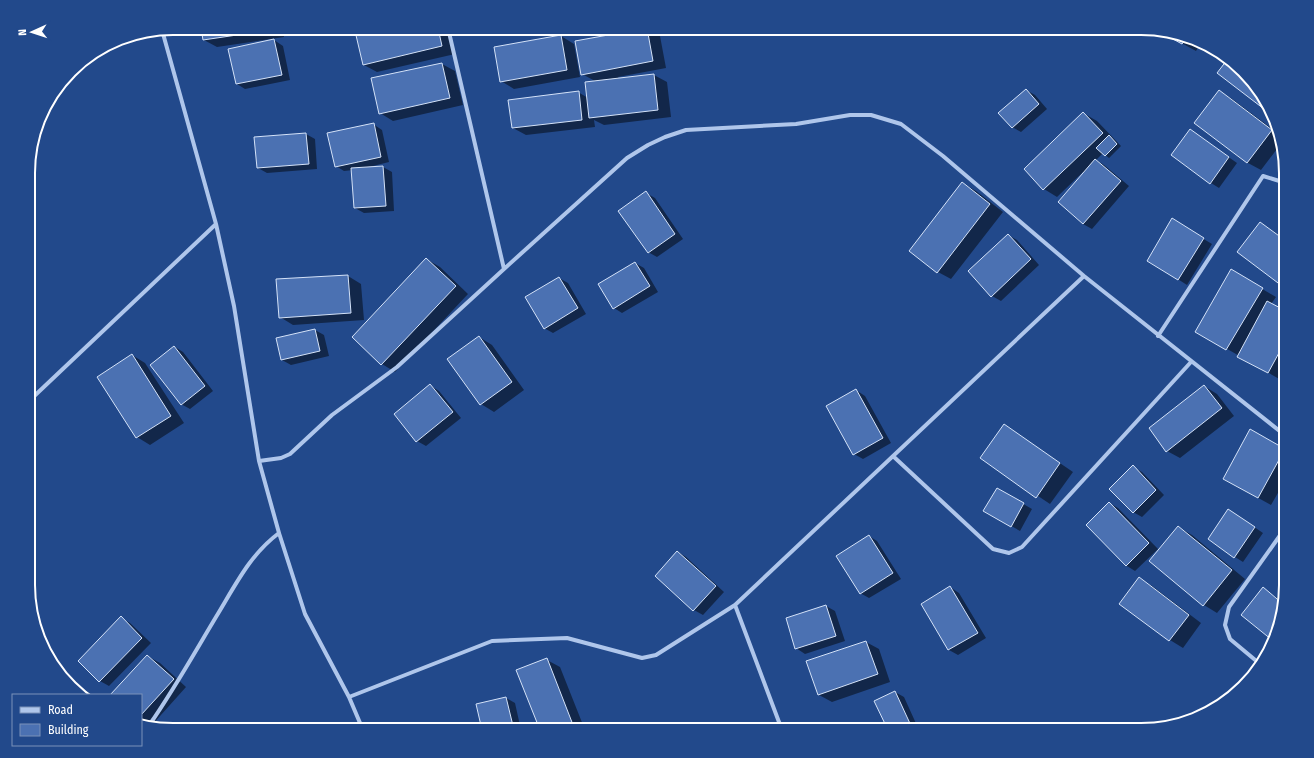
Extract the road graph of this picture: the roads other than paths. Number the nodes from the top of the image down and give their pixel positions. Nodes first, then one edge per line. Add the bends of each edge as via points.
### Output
1 (450, 35) edge
2 (164, 36) edge
3 (1279, 181) edge
4 (216, 224) junction
5 (504, 268) junction
6 (1084, 276) junction
7 (1158, 336) junction
8 (1191, 362) junction
9 (35, 395) edge
10 (1279, 431) edge
11 (894, 457) junction
12 (259, 460) junction
13 (279, 532) junction
14 (1279, 537) edge
15 (736, 605) junction
16 (1256, 661) edge
17 (349, 697) junction
18 (152, 721) edge
19 (360, 723) edge
20 (779, 723) edge

1 - 5 street
2 - 4 street
3 - 7 street via 1263,176 1253,188
4 - 9 street
4 - 12 street via 234,306
5 - 6 street via 627,158 648,144 686,130 796,124 872,114 901,124 943,156
5 - 12 street via 397,367 332,415 290,454 281,458
6 - 7 street
6 - 11 street
7 - 8 street
8 - 10 street
8 - 11 street via 1022,547 1008,552 993,549
11 - 15 street
12 - 13 street
13 - 17 street via 305,614
13 - 18 street via 255,554 173,691
14 - 16 street via 1229,607 1225,625 1230,639
15 - 17 street via 656,655 642,658 567,638 492,641
15 - 20 street
17 - 19 street

